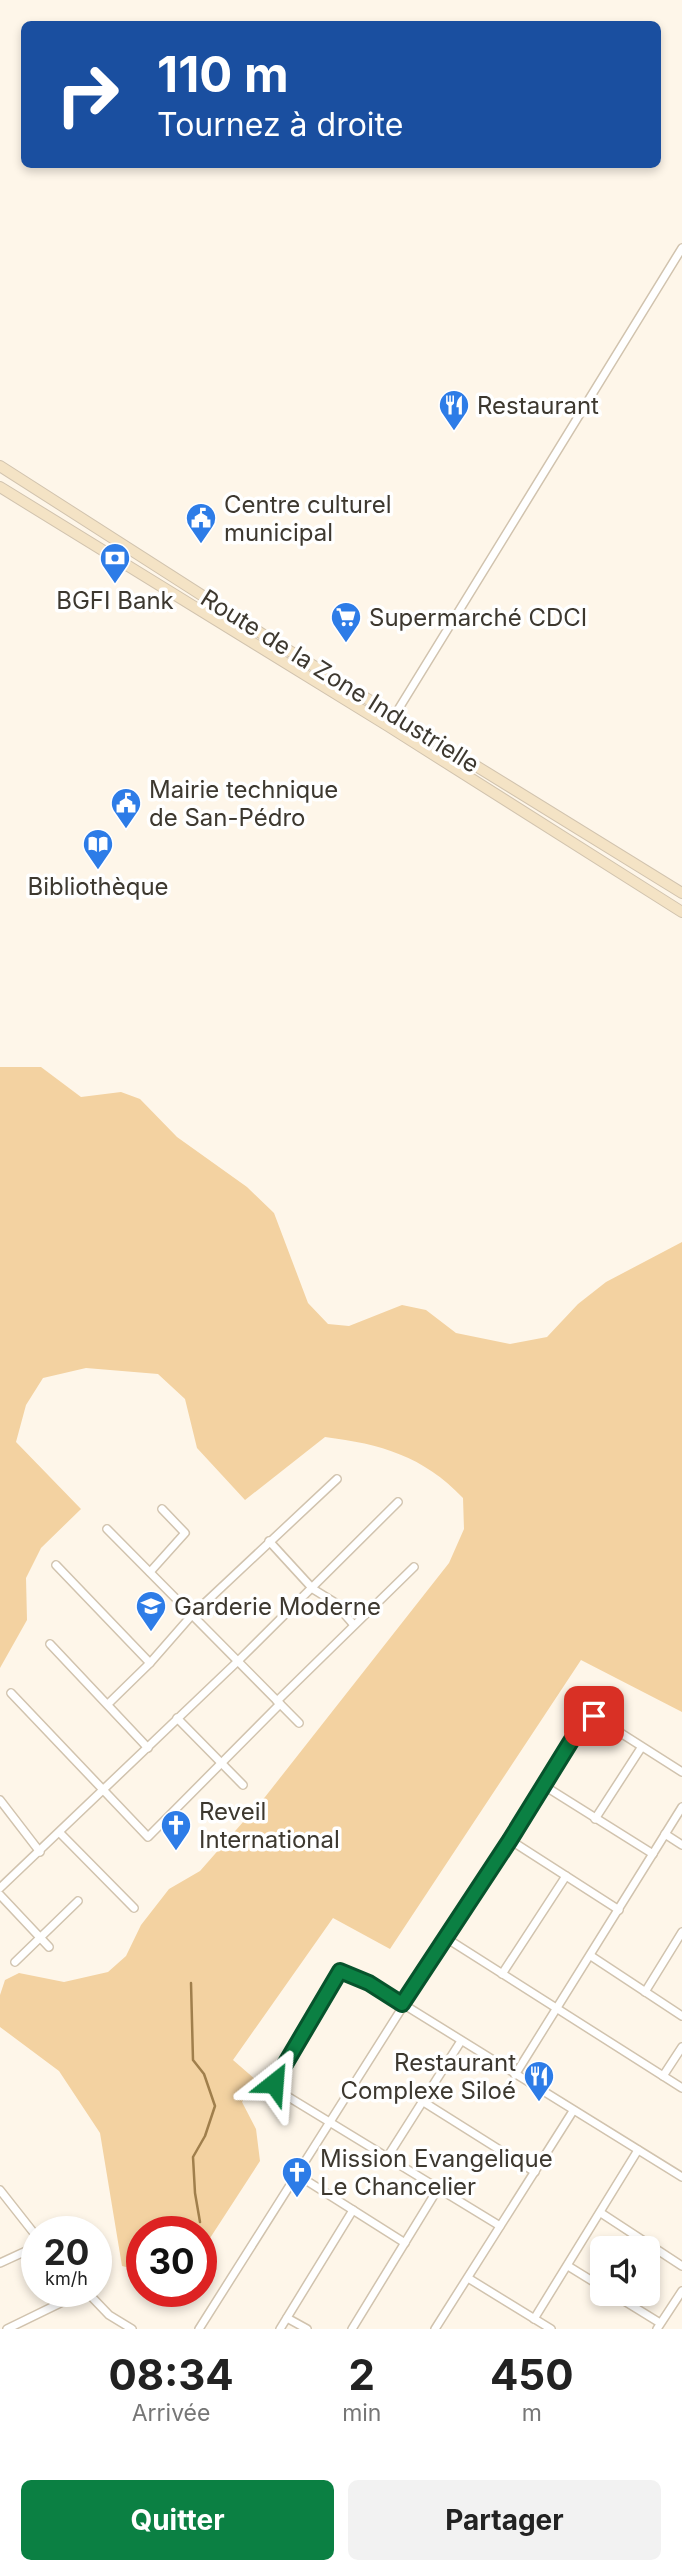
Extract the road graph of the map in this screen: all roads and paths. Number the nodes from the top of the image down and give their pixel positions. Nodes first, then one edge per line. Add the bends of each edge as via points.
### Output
1 (682, 248) edge
2 (0, 466) edge
3 (0, 487) edge
4 (396, 714) junction
5 (388, 726) junction
6 (682, 893) edge
7 (682, 912) edge
8 (337, 1479) dead end
9 (398, 1502) dead end
10 (162, 1509) dead end
11 (107, 1529) dead end
12 (269, 1541) junction
13 (56, 1565) dead end
14 (414, 1567) dead end
15 (150, 1572) junction
16 (313, 1589) junction
17 (192, 1615) junction
18 (353, 1624) junction
19 (50, 1644) dead end
20 (238, 1661) junction
21 (150, 1663) junction
22 (11, 1693) dead end
23 (279, 1702) junction
24 (108, 1704) junction
25 (177, 1718) junction
26 (299, 1723) dead end
27 (148, 1748) junction
28 (641, 1748) junction
29 (222, 1762) junction
30 (682, 1772) edge
31 (243, 1785) dead end
32 (543, 1785) junction
33 (104, 1790) junction
34 (0, 1800) edge
35 (682, 1807) edge
36 (596, 1819) junction
37 (60, 1833) junction
38 (665, 1834) junction
39 (510, 1840) junction
40 (682, 1845) edge
41 (40, 1852) junction
42 (653, 1854) junction
43 (566, 1876) junction
44 (0, 1888) edge
45 (0, 1895) edge
46 (78, 1901) dead end
47 (134, 1908) dead end
48 (619, 1910) junction
49 (682, 1932) edge
50 (40, 1937) junction
51 (446, 1938) junction
52 (49, 1947) dead end
53 (591, 1956) junction
54 (15, 1962) dead end
55 (502, 1973) junction
56 (645, 1992) junction
57 (402, 2004) junction
58 (559, 2010) junction
59 (682, 2016) edge
60 (461, 2040) junction
61 (682, 2046) edge
62 (515, 2075) junction
63 (663, 2076) junction
64 (682, 2088) edge
65 (422, 2101) junction
66 (573, 2111) junction
67 (329, 2120) junction
68 (638, 2150) junction
69 (388, 2156) junction
70 (535, 2172) junction
71 (680, 2173) edge
72 (296, 2174) junction
73 (439, 2188) junction
74 (1, 2192) edge
75 (353, 2210) junction
76 (601, 2213) junction
77 (21, 2218) edge
78 (500, 2226) junction
79 (405, 2243) junction
80 (21, 2253) edge
81 (0, 2263) edge
82 (568, 2266) junction
83 (682, 2266) edge
84 (468, 2278) junction
85 (590, 2280) edge
86 (682, 2291) edge
87 (631, 2306) edge
88 (53, 2307) edge
89 (101, 2307) edge
90 (287, 2318) junction
91 (534, 2319) junction
92 (659, 2326) edge
93 (7, 2329) edge
94 (132, 2329) edge
95 (199, 2329) edge
96 (280, 2329) edge
97 (307, 2329) edge
98 (352, 2329) edge
99 (435, 2329) edge
100 (551, 2329) edge

1 - 4 street
2 - 4 main road, Route de la Zone Industrielle
3 - 5 main road, Route de la Zone Industrielle
4 - 5 street
4 - 6 main road, Route de la Zone Industrielle
5 - 7 main road, Route de la Zone Industrielle
8 - 12 street
9 - 16 street
10 - 15 street via 185,1533
11 - 15 street
12 - 16 street
12 - 17 street
13 - 21 street
14 - 18 street
15 - 17 street
16 - 18 street via 334,1602
16 - 20 street
17 - 20 street
17 - 21 street
18 - 23 street
19 - 24 street
20 - 23 street
20 - 25 street
21 - 24 street
22 - 33 street
23 - 26 street
23 - 29 street
24 - 27 street
25 - 27 street
25 - 29 street
27 - 33 street
28 - 30 street
28 - 32 street via 590,1715
28 - 36 street
29 - 31 street
29 - 33 street via 148,1837
32 - 36 street
32 - 39 street
33 - 37 street
34 - 41 street
35 - 38 street
36 - 42 street
37 - 41 street
37 - 47 street
38 - 40 street
38 - 42 street
39 - 43 street
39 - 51 street
41 - 44 street
42 - 48 street
43 - 48 street
43 - 55 street
45 - 50 street
46 - 50 street
48 - 53 street
49 - 56 street
50 - 52 street
50 - 54 street
51 - 55 street
51 - 57 street
53 - 56 street
53 - 58 street
55 - 58 street
56 - 59 street
57 - 60 street
57 - 67 street
57 - 67 street via 340,1971 274,2083 277,2090
58 - 62 street
58 - 63 street
60 - 62 street
60 - 65 street
61 - 63 street
62 - 66 street
63 - 64 street
65 - 69 street
65 - 70 street
66 - 68 street
66 - 70 street
67 - 69 street
67 - 72 street
68 - 71 street
68 - 76 street
69 - 73 street
70 - 78 street
72 - 75 street
72 - 95 street
73 - 78 street
73 - 79 street
74 - 77 street
75 - 79 street
75 - 90 street
76 - 82 street
76 - 83 street
78 - 84 street
79 - 98 street
80 - 81 street
82 - 85 street
82 - 91 street
84 - 91 street
84 - 99 street
86 - 92 street
87 - 92 street
88 - 93 street
89 - 94 street
90 - 96 street
90 - 97 street
91 - 100 street

